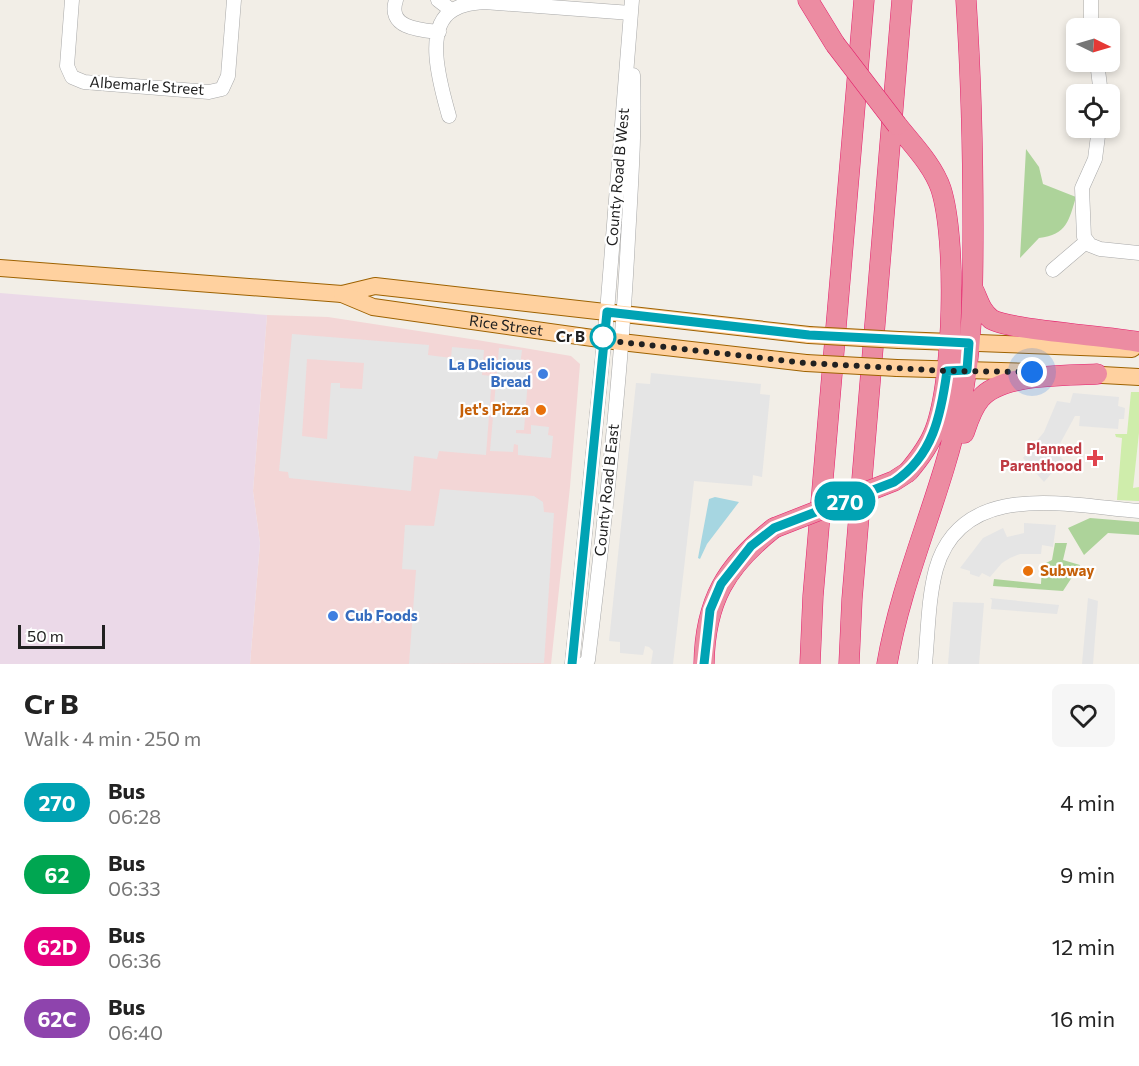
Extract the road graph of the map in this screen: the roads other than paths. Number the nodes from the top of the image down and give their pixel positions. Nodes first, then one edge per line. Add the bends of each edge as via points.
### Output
1 (72, 0) edge
2 (234, 0) edge
3 (396, 0) edge
4 (438, 0) edge
5 (808, 0) edge
6 (864, 0) edge
7 (902, 0) edge
8 (966, 0) edge
9 (1091, 0) edge
10 (631, 7) edge
11 (451, 10) junction
12 (1091, 18) edge
13 (439, 32) junction
14 (449, 116) dead end
15 (1098, 138) edge
16 (1087, 241) junction
17 (1139, 253) edge
18 (0, 268) edge
19 (1053, 270) dead end
20 (973, 289) junction
21 (342, 294) junction
22 (607, 312) junction
23 (624, 314) junction
24 (602, 340) junction
25 (621, 342) junction
26 (959, 342) junction
27 (1139, 342) edge
28 (1139, 349) edge
29 (967, 370) junction
30 (947, 371) junction
31 (1097, 374) junction
32 (1139, 377) edge
33 (935, 501) junction
34 (1139, 511) edge
35 (572, 664) edge
36 (584, 664) edge
37 (704, 664) edge
38 (810, 664) edge
39 (849, 664) edge
40 (887, 664) edge
41 (925, 664) edge

1 - 2 street, Albemarle Street via 67,66 72,77 84,82 209,92 222,89 228,76
3 - 13 street via 395,12 403,26
4 - 11 street
5 - 26 highway, bridge via 835,44 932,170 940,187
6 - 38 highway
7 - 39 highway
8 - 20 highway via 973,123
9 - 12 street
10 - 11 street via 484,2
10 - 22 street, County Road B West
10 - 23 street, County Road B West via 635,126
11 - 13 street
13 - 14 street via 437,72
15 - 16 street via 1095,159 1081,197
16 - 17 street via 1100,249
16 - 19 street
18 - 21 main road, Rice Street
20 - 26 highway
20 - 27 highway via 982,311 1000,323
21 - 22 main road, Rice Street via 375,286
21 - 24 main road, Rice Street via 373,307
22 - 23 main road, Rice Street
22 - 24 street, County Road B West
23 - 25 street, County Road B East
23 - 26 main road, Rice Street, bridge via 809,335
24 - 25 main road, Rice Street
24 - 35 street, County Road B East
25 - 30 main road, Rice Street, bridge via 806,363
25 - 36 street, County Road B East via 606,515 588,660
26 - 28 main road, Rice Street
26 - 29 highway
26 - 30 highway
29 - 30 main road, Rice Street
29 - 31 main road, Rice Street
29 - 33 highway
30 - 37 highway, bridge via 936,428 928,447 908,472 894,482 774,528 751,546 721,584 710,610
31 - 32 main road, Rice Street
31 - 33 highway via 1037,377 1002,384 980,398
33 - 40 highway via 898,613
34 - 41 street via 1018,502 974,518 944,548 936,568

